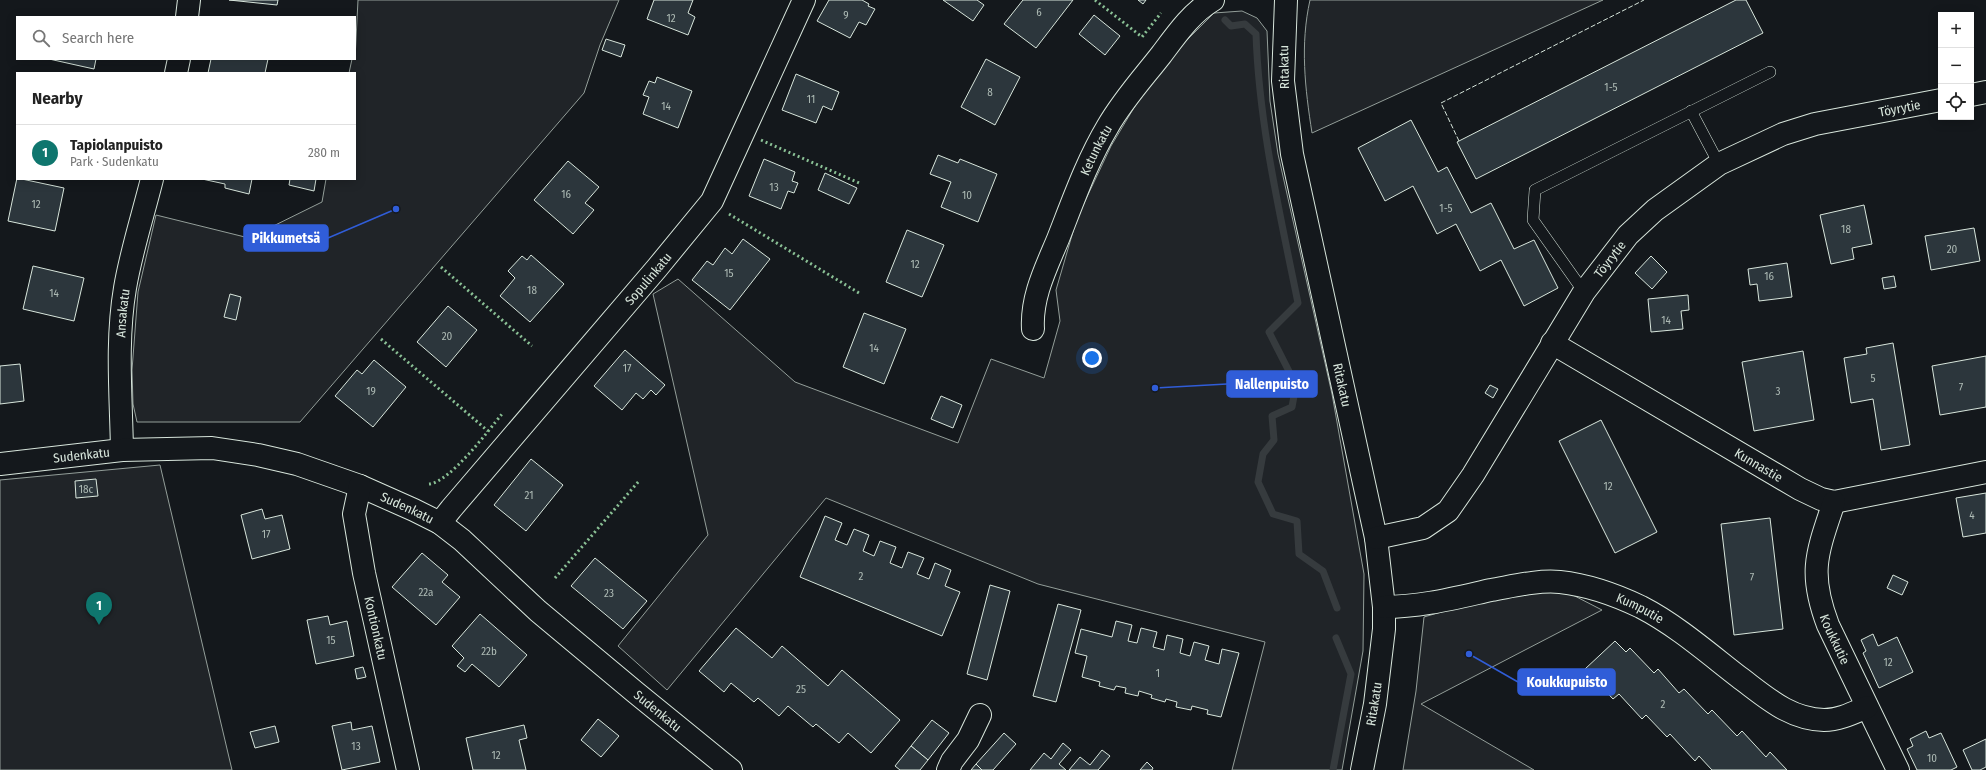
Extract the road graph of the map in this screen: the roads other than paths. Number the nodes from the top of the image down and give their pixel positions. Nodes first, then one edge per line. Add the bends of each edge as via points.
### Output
1 (189, 0) edge
2 (804, 0) edge
3 (1213, 0) edge
4 (1286, 0) edge
5 (187, 16) edge
6 (179, 60) edge
7 (176, 72) edge
8 (1770, 72) dead end
9 (1986, 92) edge
10 (1974, 94) edge
11 (1938, 101) edge
12 (1691, 111) junction
13 (1719, 164) junction
14 (152, 180) edge
15 (1584, 292) junction
16 (1033, 329) dead end
17 (1552, 343) junction
18 (122, 450) junction
19 (0, 464) edge
20 (1986, 472) edge
21 (360, 486) junction
22 (1834, 502) junction
23 (440, 523) junction
24 (1376, 538) junction
25 (1384, 607) junction
26 (1867, 707) junction
27 (980, 715) dead end
28 (408, 770) edge
29 (731, 770) edge
30 (948, 770) edge
31 (1362, 770) edge
32 (1898, 770) edge

1 - 5 street
2 - 23 street, Sopulinkatu via 712,201
3 - 16 street, Ketunkatu via 1194,15 1172,40 1122,105 1097,146 1041,282 1032,315
4 - 24 street, Ritakatu via 1283,81 1292,154
6 - 7 street
8 - 12 lane
9 - 10 street
11 - 13 street, Töyrytie via 1800,128
12 - 13 lane
12 - 15 lane via 1535,190 1533,220
13 - 15 street, Töyrytie via 1654,210 1628,235
14 - 18 street, Ansakatu via 125,288 121,333
15 - 17 street, Töyrytie
17 - 22 street, Kunnastie via 1800,489
17 - 24 street, Töyrytie via 1473,475 1448,511 1423,528
18 - 19 street, Sudenkatu
18 - 21 street, Sudenkatu via 220,449 297,464
20 - 22 street, Kunnastie
21 - 23 street, Sudenkatu
21 - 28 street, Kontionkatu via 354,514
22 - 26 street, Koukkutie via 1816,560 1815,578 1828,625
23 - 29 street, Sudenkatu via 550,621
24 - 25 street, Ritakatu
25 - 26 street, Kumputie via 1413,607 1527,583 1560,582 1588,587 1642,608 1693,642 1771,702 1790,713 1808,719 1826,720 1846,716
25 - 31 street, Ritakatu via 1384,630 1375,704
26 - 32 street, Koukkutie
27 - 30 street via 968,740

